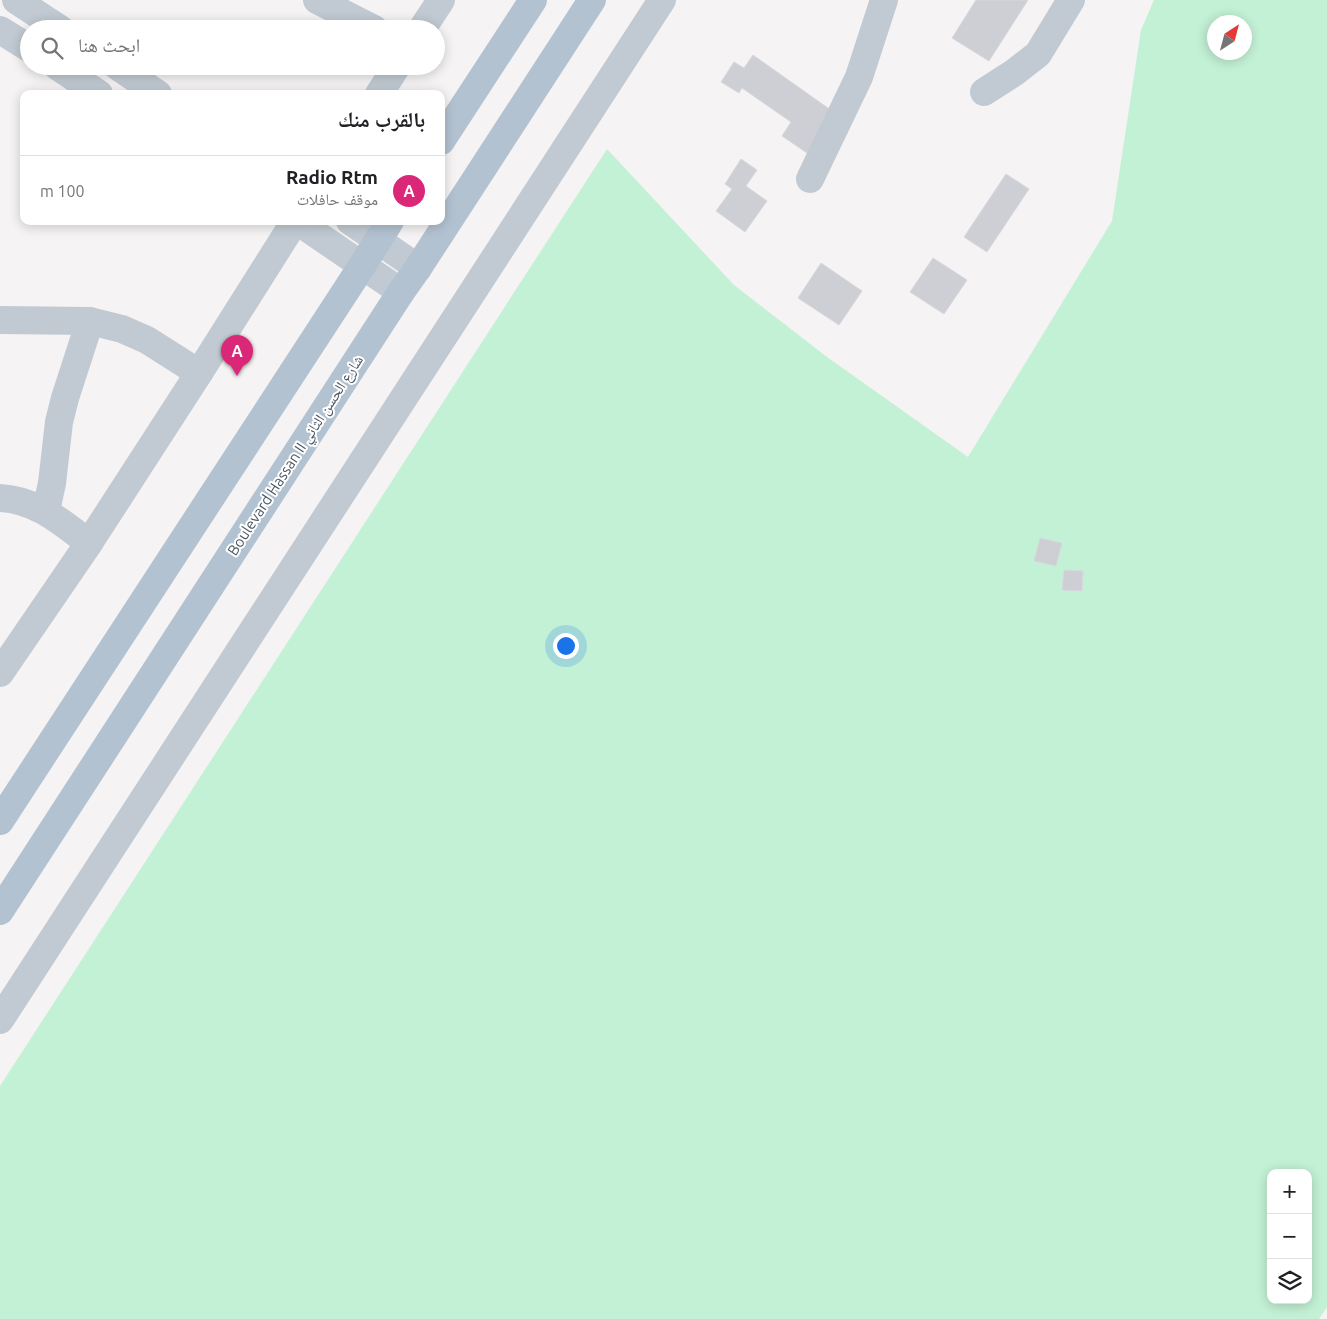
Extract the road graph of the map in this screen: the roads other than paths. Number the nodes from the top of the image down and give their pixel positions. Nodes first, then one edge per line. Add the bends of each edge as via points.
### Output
1 (16, 0) edge
2 (317, 0) edge
3 (441, 0) edge
4 (533, 0) edge
5 (592, 0) edge
6 (662, 0) edge
7 (884, 0) edge
8 (1071, 0) edge
9 (46, 20) edge
10 (356, 20) edge
11 (428, 20) edge
12 (0, 30) edge
13 (20, 42) edge
14 (70, 75) edge
15 (130, 75) edge
16 (391, 75) edge
17 (93, 90) edge
18 (152, 90) edge
19 (382, 90) edge
20 (984, 92) dead end
21 (445, 135) edge
22 (810, 179) dead end
23 (293, 225) edge
24 (302, 225) edge
25 (364, 225) edge
26 (384, 231) edge
27 (362, 266) junction
28 (418, 268) junction
29 (401, 292) junction
30 (0, 320) edge
31 (90, 321) junction
32 (199, 373) junction
33 (0, 498) edge
34 (46, 511) junction
35 (89, 543) junction
36 (0, 673) edge
37 (0, 821) edge
38 (0, 911) edge
39 (0, 1020) edge

1 - 9 street
2 - 10 street
3 - 11 street
4 - 21 main road
5 - 28 main road, Boulevard Hassan II شارع الحسن الثاني
6 - 39 street
7 - 22 street via 859,77
8 - 20 street via 1038,54
12 - 13 street
14 - 17 street
15 - 18 street
16 - 19 street
23 - 32 street
24 - 27 street
25 - 26 street
26 - 27 main road
26 - 28 street
27 - 29 street
27 - 37 main road
28 - 29 main road, Boulevard Hassan II شارع الحسن الثاني
29 - 38 main road, Boulevard Hassan II شارع الحسن الثاني
30 - 31 street
31 - 32 street via 122,329 147,340
31 - 34 street via 65,398
32 - 35 street
33 - 34 street via 30,503
34 - 35 street
35 - 36 street

